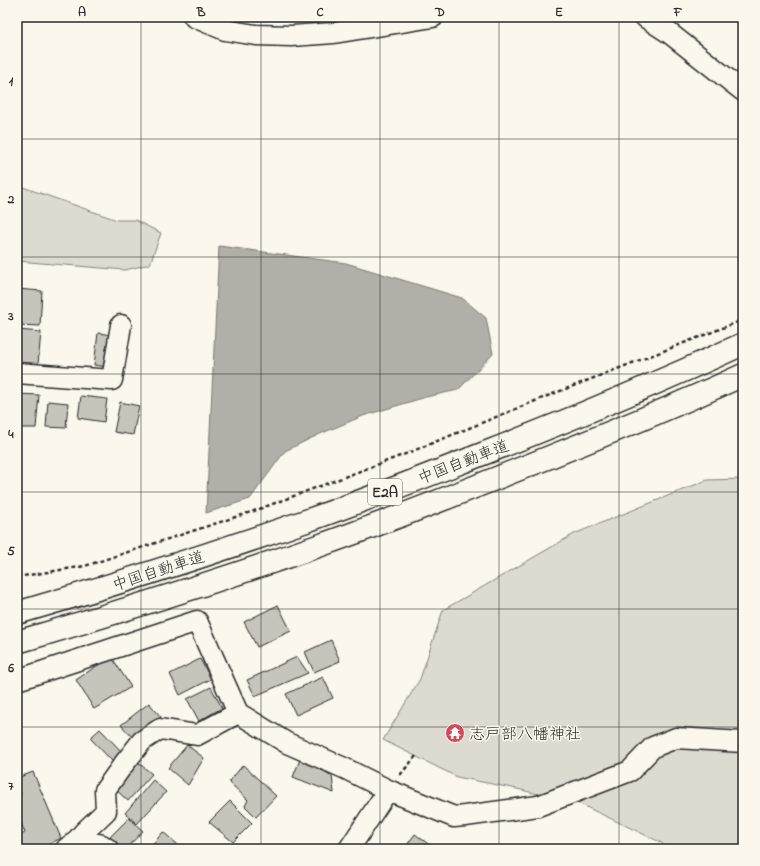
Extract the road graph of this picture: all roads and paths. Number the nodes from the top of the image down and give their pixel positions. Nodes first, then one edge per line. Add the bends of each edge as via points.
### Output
1 (194, 17) edge
2 (433, 17) edge
3 (645, 17) edge
4 (743, 91) edge
5 (743, 320) edge
6 (121, 326) dead end
7 (743, 344) edge
8 (17, 373) edge
9 (743, 375) edge
10 (17, 577) edge
11 (17, 613) edge
12 (17, 642) edge
13 (17, 680) edge
14 (238, 713) junction
15 (743, 742) edge
16 (416, 756) dead end
17 (388, 790) junction
18 (72, 844) edge
19 (108, 849) edge
20 (349, 849) edge

1 - 2 street via 225,30 256,35 291,36 334,33
3 - 4 street
5 - 10 path via 545,397 408,454 254,511 85,566
6 - 8 street via 112,380
7 - 11 highway, 中国自動車道 / E2A via 548,428 308,520 178,564
9 - 12 highway, 中国自動車道 / E2A via 568,450 329,542
13 - 14 street via 197,621
14 - 17 street via 287,743
14 - 18 street via 197,735 160,729 142,741 105,790 106,811
15 - 17 street via 676,738 653,747 630,771 538,806 465,816 454,816
16 - 17 path
17 - 20 street
18 - 19 street via 102,844

